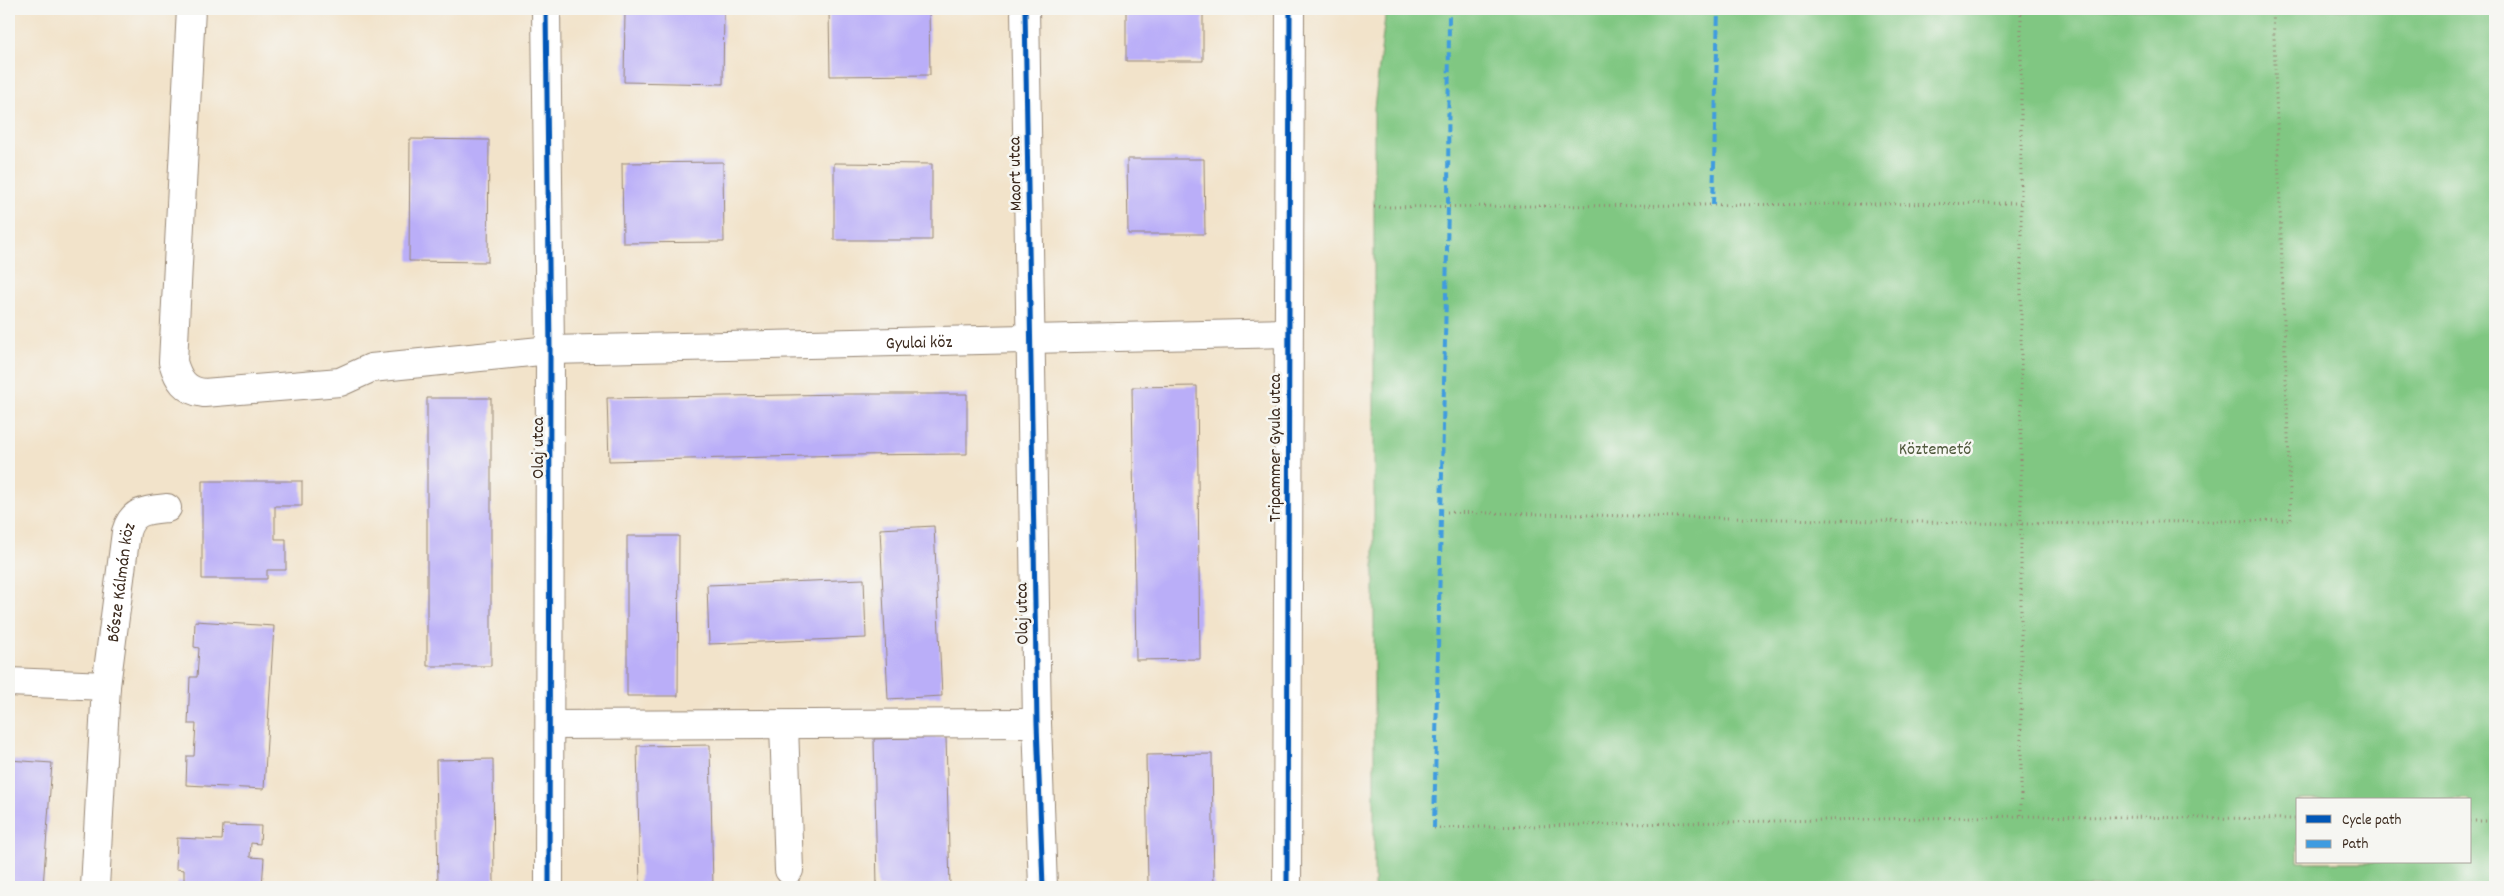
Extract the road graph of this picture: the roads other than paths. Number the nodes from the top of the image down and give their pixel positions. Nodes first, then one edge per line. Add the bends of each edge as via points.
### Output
1 (191, 9) edge
2 (546, 9) edge
3 (1025, 9) edge
4 (1290, 9) edge
5 (1288, 333) junction
6 (1030, 339) junction
7 (550, 350) junction
8 (168, 508) dead end
9 (9, 682) edge
10 (106, 686) junction
11 (1037, 723) junction
12 (550, 725) junction
13 (784, 725) junction
14 (789, 870) dead end
15 (95, 887) edge
16 (549, 887) edge
17 (1043, 887) edge
18 (1287, 887) edge

1 - 7 street, Gyulai köz via 172,362 184,385 194,392 204,393 340,382 371,368
2 - 7 street, Olaj utca
3 - 6 street, Maort utca
4 - 5 street, Tripammer Gyula utca
5 - 6 street, Gyulai köz
5 - 18 street, Tripammer Gyula utca
6 - 7 street, Gyulai köz
6 - 11 street, Olaj utca
7 - 12 street, Olaj utca
8 - 10 street, Bősze Kálmán köz via 143,510 128,526
9 - 10 street
10 - 15 street, Bősze Kálmán köz
11 - 13 street
11 - 17 street, Olaj utca
12 - 13 street
12 - 16 street, Olaj utca
13 - 14 street

